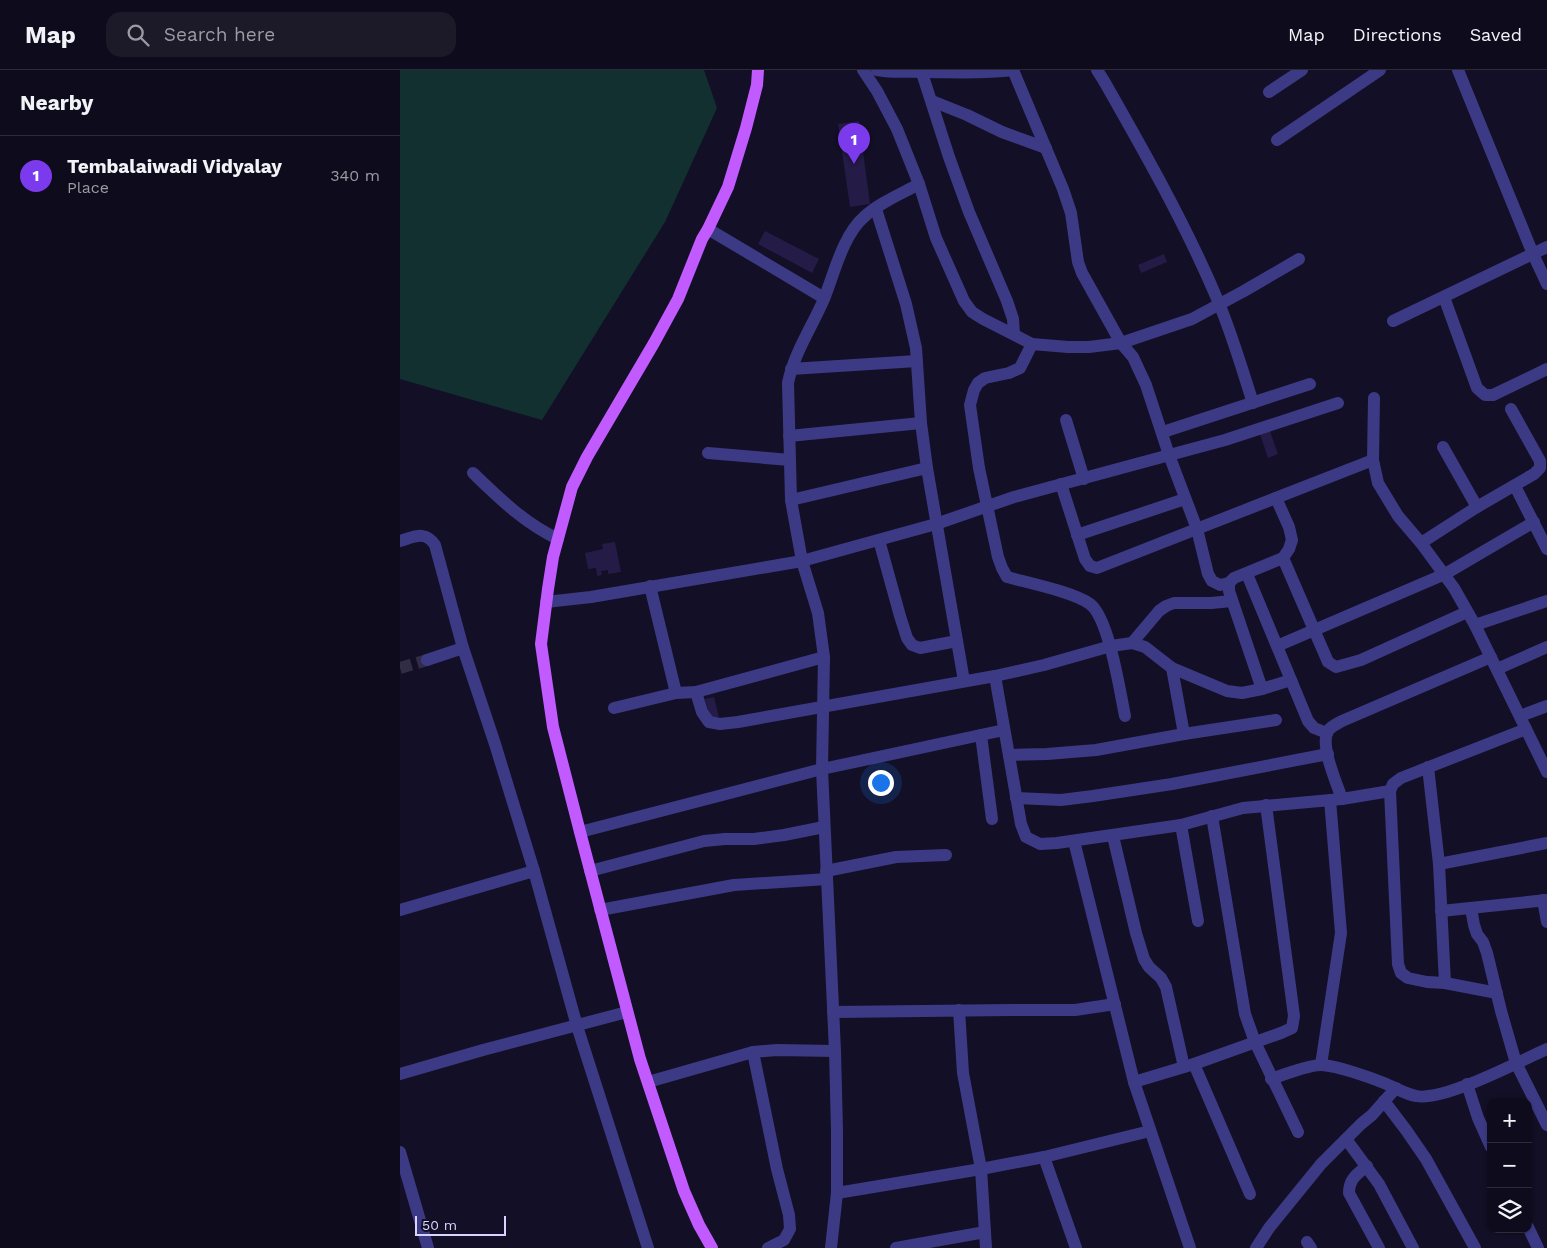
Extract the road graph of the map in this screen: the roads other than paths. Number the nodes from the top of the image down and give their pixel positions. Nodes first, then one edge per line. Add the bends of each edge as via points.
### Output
1 (758, 70) edge
2 (863, 70) edge
3 (877, 70) edge
4 (1013, 70) edge
5 (1097, 70) edge
6 (1302, 70) edge
7 (1380, 70) edge
8 (1458, 70) edge
9 (922, 71) edge
10 (1269, 92) dead end
11 (932, 101) junction
12 (1277, 140) dead end
13 (1046, 148) junction
14 (920, 184) junction
15 (876, 209) junction
16 (708, 229) junction
17 (1547, 247) edge
18 (1533, 254) junction
19 (1298, 259) dead end
20 (1547, 284) edge
21 (1444, 297) junction
22 (824, 298) junction
23 (1220, 304) junction
24 (1393, 321) dead end
25 (1014, 334) junction
26 (1121, 343) junction
27 (1032, 344) junction
28 (917, 361) junction
29 (791, 369) junction
30 (1547, 369) edge
31 (1310, 384) dead end
32 (1374, 398) dead end
33 (1253, 402) junction
34 (1338, 403) dead end
35 (1511, 409) dead end
36 (1066, 420) dead end
37 (921, 422) junction
38 (1163, 432) junction
39 (789, 436) junction
40 (1443, 447) dead end
41 (708, 454) dead end
42 (1169, 455) junction
43 (790, 460) junction
44 (1373, 460) junction
45 (927, 468) junction
46 (473, 472) dead end
47 (1084, 479) junction
48 (1062, 484) junction
49 (1515, 486) junction
50 (1185, 498) junction
51 (1276, 498) junction
52 (792, 500) junction
53 (988, 506) junction
54 (1477, 507) junction
55 (1534, 522) junction
56 (936, 524) junction
57 (1196, 529) junction
58 (1077, 535) junction
59 (558, 539) junction
60 (879, 540) junction
61 (400, 541) edge
62 (1421, 543) junction
63 (1547, 549) edge
64 (1283, 558) junction
65 (802, 561) junction
66 (1247, 574) junction
67 (1445, 574) junction
68 (1229, 583) junction
69 (650, 586) junction
70 (1232, 601) junction
71 (546, 602) junction
72 (1547, 602) edge
73 (1467, 612) junction
74 (1475, 625) junction
75 (1314, 630) junction
76 (957, 641) junction
77 (1132, 643) junction
78 (1111, 646) junction
79 (1277, 646) junction
80 (1547, 647) edge
81 (463, 648) junction
82 (824, 657) junction
83 (1491, 657) junction
84 (427, 660) tunnel mouth
85 (1172, 668) junction
86 (1497, 669) junction
87 (995, 676) junction
88 (1291, 680) junction
89 (964, 681) junction
90 (1262, 690) junction
91 (696, 692) junction
92 (676, 693) junction
93 (824, 705) junction
94 (1547, 706) edge
95 (614, 708) dead end
96 (1125, 716) dead end
97 (1520, 716) junction
98 (1276, 720) dead end
99 (1526, 729) junction
100 (1004, 730) junction
101 (1327, 733) junction
102 (1184, 734) junction
103 (980, 735) junction
104 (1328, 754) junction
105 (1009, 755) junction
106 (1544, 759) edge
107 (1428, 768) junction
108 (822, 769) junction
109 (1547, 772) edge
110 (1390, 792) junction
111 (1016, 798) junction
112 (1336, 799) junction
113 (1266, 805) junction
114 (1212, 816) junction
115 (992, 819) dead end
116 (1181, 825) junction
117 (824, 827) junction
118 (580, 832) junction
119 (1114, 836) junction
120 (1074, 841) junction
121 (1547, 843) edge
122 (946, 855) dead end
123 (1440, 864) junction
124 (534, 871) junction
125 (590, 871) junction
126 (827, 875) junction
127 (1545, 900) edge
128 (1471, 908) junction
129 (400, 910) edge
130 (600, 910) junction
131 (1441, 911) junction
132 (1198, 921) dead end
133 (1547, 922) edge
134 (1445, 983) junction
135 (1497, 993) junction
136 (1115, 1004) junction
137 (959, 1010) junction
138 (627, 1012) junction
139 (833, 1012) junction
140 (577, 1026) junction
141 (1255, 1042) junction
142 (1547, 1049) edge
143 (835, 1051) junction
144 (752, 1052) junction
145 (1516, 1063) junction
146 (1189, 1065) junction
147 (1322, 1065) junction
148 (400, 1074) edge
149 (1272, 1080) junction
150 (648, 1082) junction
151 (1134, 1082) junction
152 (1468, 1084) junction
153 (1396, 1088) junction
154 (1384, 1101) junction
155 (1547, 1125) edge
156 (1150, 1131) junction
157 (1298, 1132) dead end
158 (1346, 1140) junction
159 (1489, 1143) edge
160 (400, 1152) edge
161 (1044, 1157) junction
162 (1366, 1166) junction
163 (981, 1169) junction
164 (837, 1193) junction
165 (1250, 1194) dead end
166 (985, 1232) junction
167 (1531, 1233) edge
168 (428, 1248) edge
169 (648, 1248) edge
170 (712, 1248) edge
171 (768, 1248) edge
172 (830, 1248) edge
173 (896, 1248) edge
174 (986, 1248) edge
175 (1076, 1248) edge
176 (1190, 1248) edge
177 (1256, 1248) edge
178 (1379, 1248) edge
179 (1414, 1248) edge
180 (1474, 1248) edge
181 (1538, 1248) edge

1 - 16 main road via 757,85 736,162
2 - 14 street via 896,129
3 - 9 street
4 - 9 street via 968,74
4 - 13 street
5 - 23 street via 1161,181
6 - 10 street
7 - 12 street
8 - 18 street
9 - 11 street
11 - 13 street
11 - 25 street via 969,212 1007,301
13 - 26 street via 1071,213 1078,262
14 - 15 street
14 - 25 street via 936,238 964,301 972,312
15 - 22 street via 853,229
15 - 28 street via 906,304
16 - 22 street
16 - 59 main road via 678,299 586,457 572,487
17 - 18 street
18 - 20 street
18 - 21 street
19 - 23 street
21 - 24 street
21 - 30 street via 1477,388 1485,395 1494,395
22 - 29 street
23 - 26 street via 1192,319
23 - 33 street
25 - 27 street
26 - 27 street via 1090,347
26 - 38 street via 1133,357
27 - 53 street via 1020,368 985,378 974,390 970,405
28 - 29 street
28 - 37 street
29 - 39 street via 788,383
31 - 33 street
32 - 44 street
33 - 38 street
34 - 42 street
35 - 49 street via 1540,461 1540,468 1534,474
36 - 47 street
37 - 39 street
37 - 45 street
38 - 42 street
39 - 43 street
40 - 54 street
41 - 43 street
42 - 47 street
42 - 50 street
43 - 52 street
44 - 51 street
44 - 62 street via 1378,483 1398,516
45 - 52 street
45 - 56 street
46 - 59 street via 518,515
47 - 48 street
48 - 53 street
48 - 58 street
49 - 54 street
49 - 55 street
50 - 57 street
50 - 58 street
51 - 57 street
51 - 64 street via 1292,540
52 - 65 street
53 - 56 street
53 - 78 street via 998,557 1007,577 1071,595 1092,605
54 - 62 street
55 - 63 street
55 - 67 street
56 - 60 street
56 - 76 street
57 - 58 street via 1097,568 1090,566 1085,559
57 - 68 street via 1212,581 1220,585
59 - 71 main road
60 - 65 street
60 - 76 street via 900,616 912,646 920,648
61 - 81 street via 425,535 435,545
62 - 67 street
64 - 66 street
64 - 75 street
65 - 69 street
65 - 82 street via 818,613
66 - 68 street
66 - 79 street
67 - 73 street
67 - 75 street
68 - 70 street
69 - 71 street
69 - 92 street
70 - 77 street via 1166,606
70 - 90 street
71 - 118 main road via 541,644 553,727
72 - 74 street
73 - 74 street
73 - 75 street via 1360,660 1336,667 1328,662
74 - 83 street
75 - 79 street
76 - 89 street
77 - 78 street
77 - 85 street via 1145,647
78 - 87 street
78 - 96 street
79 - 88 street
80 - 86 street
81 - 84 street
81 - 124 street
82 - 91 street
82 - 93 street
83 - 86 street
83 - 101 street via 1342,720
85 - 90 street via 1226,691
85 - 102 street
86 - 97 street
87 - 89 street
87 - 100 street
88 - 90 street
88 - 101 street via 1308,721 1314,728
89 - 93 street
91 - 92 street
91 - 93 street via 709,722 720,724
92 - 95 street
93 - 108 street
94 - 97 street
97 - 99 street
98 - 102 street
99 - 106 street
99 - 107 street
100 - 103 street
100 - 105 street
101 - 104 street
102 - 105 street via 1096,750
103 - 108 street
103 - 115 street
104 - 111 street via 1093,796 1061,800
104 - 112 street
105 - 111 street
106 - 109 street
107 - 110 street via 1401,778 1393,784
107 - 123 street
108 - 117 street
108 - 118 street
110 - 112 street
110 - 134 street via 1398,964 1401,973 1408,978
111 - 120 street via 1026,836 1040,844
112 - 113 street
112 - 147 street via 1340,933
113 - 114 street
113 - 141 street via 1294,1016 1292,1028
114 - 116 street
114 - 141 street via 1240,991
116 - 119 street
116 - 132 street
117 - 125 street via 754,839 704,841
117 - 126 street
118 - 125 main road
119 - 120 street
119 - 146 street via 1144,959 1166,987
120 - 136 street
121 - 123 street
122 - 126 street via 896,857
123 - 131 street
124 - 129 street
124 - 140 street
125 - 130 main road
126 - 130 street via 734,885
126 - 139 street
127 - 128 street
127 - 133 street
128 - 131 street
128 - 135 street
130 - 138 main road
131 - 134 street
134 - 135 street
135 - 145 street
136 - 137 street via 1075,1010
136 - 151 street
137 - 139 street
137 - 163 street via 962,1073
138 - 140 street
138 - 150 main road
139 - 143 street
140 - 148 street
140 - 169 street
141 - 146 street
141 - 149 street
142 - 145 street
143 - 144 street
143 - 164 street
144 - 150 street
144 - 171 street via 789,1215 790,1229 784,1240
145 - 152 street
145 - 155 street
146 - 151 street
146 - 165 street
147 - 149 street
147 - 153 street
149 - 157 street
150 - 170 main road via 684,1191
151 - 156 street
152 - 153 street via 1429,1096 1416,1096
152 - 159 street
153 - 154 street
154 - 158 street
154 - 180 street via 1426,1159
156 - 161 street
156 - 176 street
158 - 162 street
158 - 177 street via 1321,1164
160 - 168 street
161 - 163 street
161 - 175 street
162 - 178 street via 1353,1178 1349,1193
162 - 179 street
163 - 164 street
163 - 166 street
164 - 172 street
166 - 173 street
166 - 174 street
167 - 181 street

